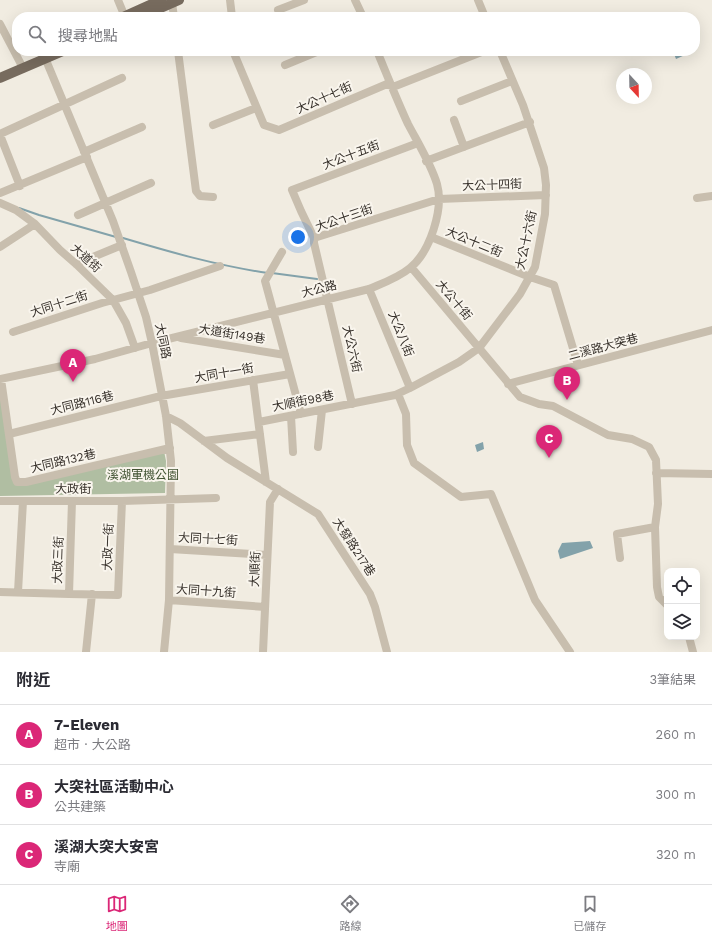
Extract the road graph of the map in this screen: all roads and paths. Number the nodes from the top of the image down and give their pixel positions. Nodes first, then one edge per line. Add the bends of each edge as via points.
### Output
1 (118, 0) edge
2 (161, 0) edge
3 (230, 0) edge
4 (304, 0) edge
5 (355, 0) edge
6 (478, 0) edge
7 (176, 2) edge
8 (278, 10) dead end
9 (122, 12) edge
10 (135, 12) edge
11 (152, 12) edge
12 (175, 12) edge
13 (231, 12) edge
14 (361, 12) edge
15 (483, 12) edge
16 (0, 24) edge
17 (12, 46) edge
18 (17, 56) edge
19 (41, 56) edge
20 (46, 56) edge
21 (179, 56) edge
22 (234, 56) edge
23 (308, 56) edge
24 (379, 56) edge
25 (471, 56) edge
26 (502, 56) edge
27 (22, 65) junction
28 (285, 65) dead end
29 (0, 71) edge
30 (0, 78) edge
31 (122, 78) dead end
32 (512, 81) junction
33 (393, 87) junction
34 (462, 101) dead end
35 (65, 105) junction
36 (256, 108) junction
37 (454, 120) dead end
38 (530, 122) junction
39 (213, 125) dead end
40 (142, 127) dead end
41 (0, 135) edge
42 (418, 143) junction
43 (464, 147) junction
44 (85, 154) junction
45 (426, 161) junction
46 (151, 183) dead end
47 (20, 186) junction
48 (0, 193) edge
49 (546, 195) junction
50 (712, 196) edge
51 (213, 197) dead end
52 (696, 198) dead end
53 (439, 199) junction
54 (105, 202) junction
55 (0, 203) edge
56 (78, 215) dead end
57 (35, 224) junction
58 (314, 238) junction
59 (431, 238) junction
60 (120, 240) junction
61 (0, 247) edge
62 (282, 252) dead end
63 (76, 264) junction
64 (220, 266) dead end
65 (411, 267) junction
66 (530, 277) junction
67 (369, 289) junction
68 (138, 294) junction
69 (328, 299) junction
70 (113, 300) junction
71 (273, 313) junction
72 (712, 330) edge
73 (12, 332) dead end
74 (176, 338) junction
75 (152, 343) junction
76 (134, 348) junction
77 (479, 348) junction
78 (285, 355) junction
79 (578, 365) junction
80 (290, 374) junction
81 (0, 379) edge
82 (253, 380) junction
83 (508, 384) junction
84 (410, 388) junction
85 (398, 394) junction
86 (161, 396) junction
87 (352, 404) junction
88 (322, 410) junction
89 (301, 414) junction
90 (166, 416) junction
91 (291, 416) junction
92 (259, 422) junction
93 (9, 434) junction
94 (260, 434) junction
95 (204, 441) junction
96 (318, 447) dead end
97 (170, 448) junction
98 (293, 452) dead end
99 (656, 473) junction
100 (712, 474) edge
101 (266, 482) junction
102 (278, 490) junction
103 (216, 498) dead end
104 (170, 500) junction
105 (0, 501) edge
106 (23, 501) junction
107 (72, 501) junction
108 (122, 501) junction
109 (655, 528) junction
110 (170, 549) junction
111 (267, 555) junction
112 (620, 558) dead end
113 (0, 592) edge
114 (18, 592) junction
115 (69, 594) junction
116 (92, 594) junction
117 (118, 594) joint
118 (169, 600) junction
119 (666, 604) edge
120 (265, 607) junction
121 (690, 640) edge
122 (86, 652) edge
123 (164, 652) edge
124 (263, 652) edge
125 (387, 652) edge
126 (570, 652) edge
127 (693, 652) edge

1 - 9 street
2 - 10 main road
3 - 13 street
4 - 8 street
5 - 14 street
6 - 15 street
7 - 11 main road
7 - 12 street
16 - 17 street
18 - 27 street
19 - 27 main road
20 - 35 street, 大同路
21 - 51 street via 196,191 200,196
22 - 36 street
23 - 28 street
24 - 33 street, 大公路
25 - 33 street, 大公十七街
26 - 32 street, 大公十六街
27 - 29 main road
27 - 30 main road
31 - 35 street
32 - 34 street
32 - 38 street, 大公十六街
33 - 36 street, 大公十七街 via 386,84 279,130 264,125
33 - 42 street, 大公路
35 - 41 street
35 - 44 street, 大同路
36 - 39 street
37 - 43 street
38 - 43 street
38 - 49 street, 大公十六街 via 544,168
40 - 44 street
41 - 47 street
42 - 45 street, 大公路
42 - 58 street, 大公十五街 via 292,190
43 - 45 street
44 - 47 street
44 - 54 street, 大同路
45 - 53 street, 大公路 via 437,185
46 - 54 street
47 - 48 street
49 - 53 street, 大公十四街
49 - 66 street, 大公十六街 via 535,267
50 - 52 street
53 - 58 street, 大公十三街
53 - 59 street, 大公路
54 - 56 street
54 - 60 street, 大同路
55 - 57 street, 大道街 via 16,210
57 - 61 street
57 - 63 street, 大道街
58 - 69 street, 大公十三街
59 - 65 street, 大公路
59 - 66 street, 大公十二街
60 - 63 street
60 - 68 street, 大同路
62 - 71 street via 265,281
63 - 70 street, 大道街
64 - 68 street, 大同十二街
65 - 67 street, 大公路
65 - 77 street, 大公十街
66 - 77 street, 大公十六街
66 - 79 street, 大公十二街 via 554,285
67 - 69 street, 大公路
67 - 84 street, 大公八街
68 - 70 street, 大同十二街
68 - 75 street, 大同路
69 - 71 street, 大公路
69 - 87 street, 大公六街
70 - 73 street, 大同十二街
70 - 76 street, 大道街 via 126,323
71 - 74 street, 大公路
71 - 78 street
72 - 79 street, 二溪路大突巷
74 - 75 street, 大公路
74 - 78 street, 大道街149巷
75 - 76 street, 大公路
75 - 86 street, 大同路
76 - 81 street, 大公路
77 - 83 street, 大公十街
77 - 84 street via 459,362
78 - 80 street
79 - 83 street, 二溪路大突巷
80 - 82 street, 大同十一街
80 - 89 street
81 - 93 street, 大同路132巷
82 - 86 street, 大同十一街
82 - 92 street
83 - 99 street via 520,397 553,406 608,435 632,439 649,448 656,460
84 - 85 street
85 - 87 street
85 - 126 street via 406,414 407,445 414,463 461,497 491,494 534,600
86 - 90 street, 大同路
86 - 93 street, 大同路116巷
87 - 88 street, 大順街98巷
88 - 89 street, 大順街98巷
88 - 96 street
89 - 91 street, 大順街98巷
90 - 95 street
90 - 97 street, 大同路
91 - 92 street, 大順街98巷
91 - 98 street
92 - 94 street
93 - 97 street, 大同路132巷 via 17,482
94 - 95 street
94 - 101 street
95 - 101 street
97 - 104 street, 大同路
99 - 100 street
99 - 109 street via 658,504
101 - 102 street, 大發路217巷
102 - 111 street, 大順街 via 270,502
102 - 125 street, 大發路217巷 via 318,514 370,594
103 - 104 street, 大政街
104 - 108 street, 大政街
104 - 110 street, 大同路
105 - 106 street, 大政街
106 - 107 street, 大政街
106 - 114 street
107 - 108 street, 大政街
107 - 115 street, 大政三街
108 - 117 street, 大政一街
109 - 112 street via 617,534
109 - 119 street via 657,587 659,597
110 - 111 street, 大同十七街
110 - 118 street, 大同路
111 - 120 street, 大順街
113 - 114 street
114 - 115 street
115 - 116 street, 大政三街
116 - 117 street, 大政三街
116 - 122 street
118 - 120 street, 大同十九街
118 - 123 street, 大同路
120 - 124 street, 大順街
121 - 127 street

